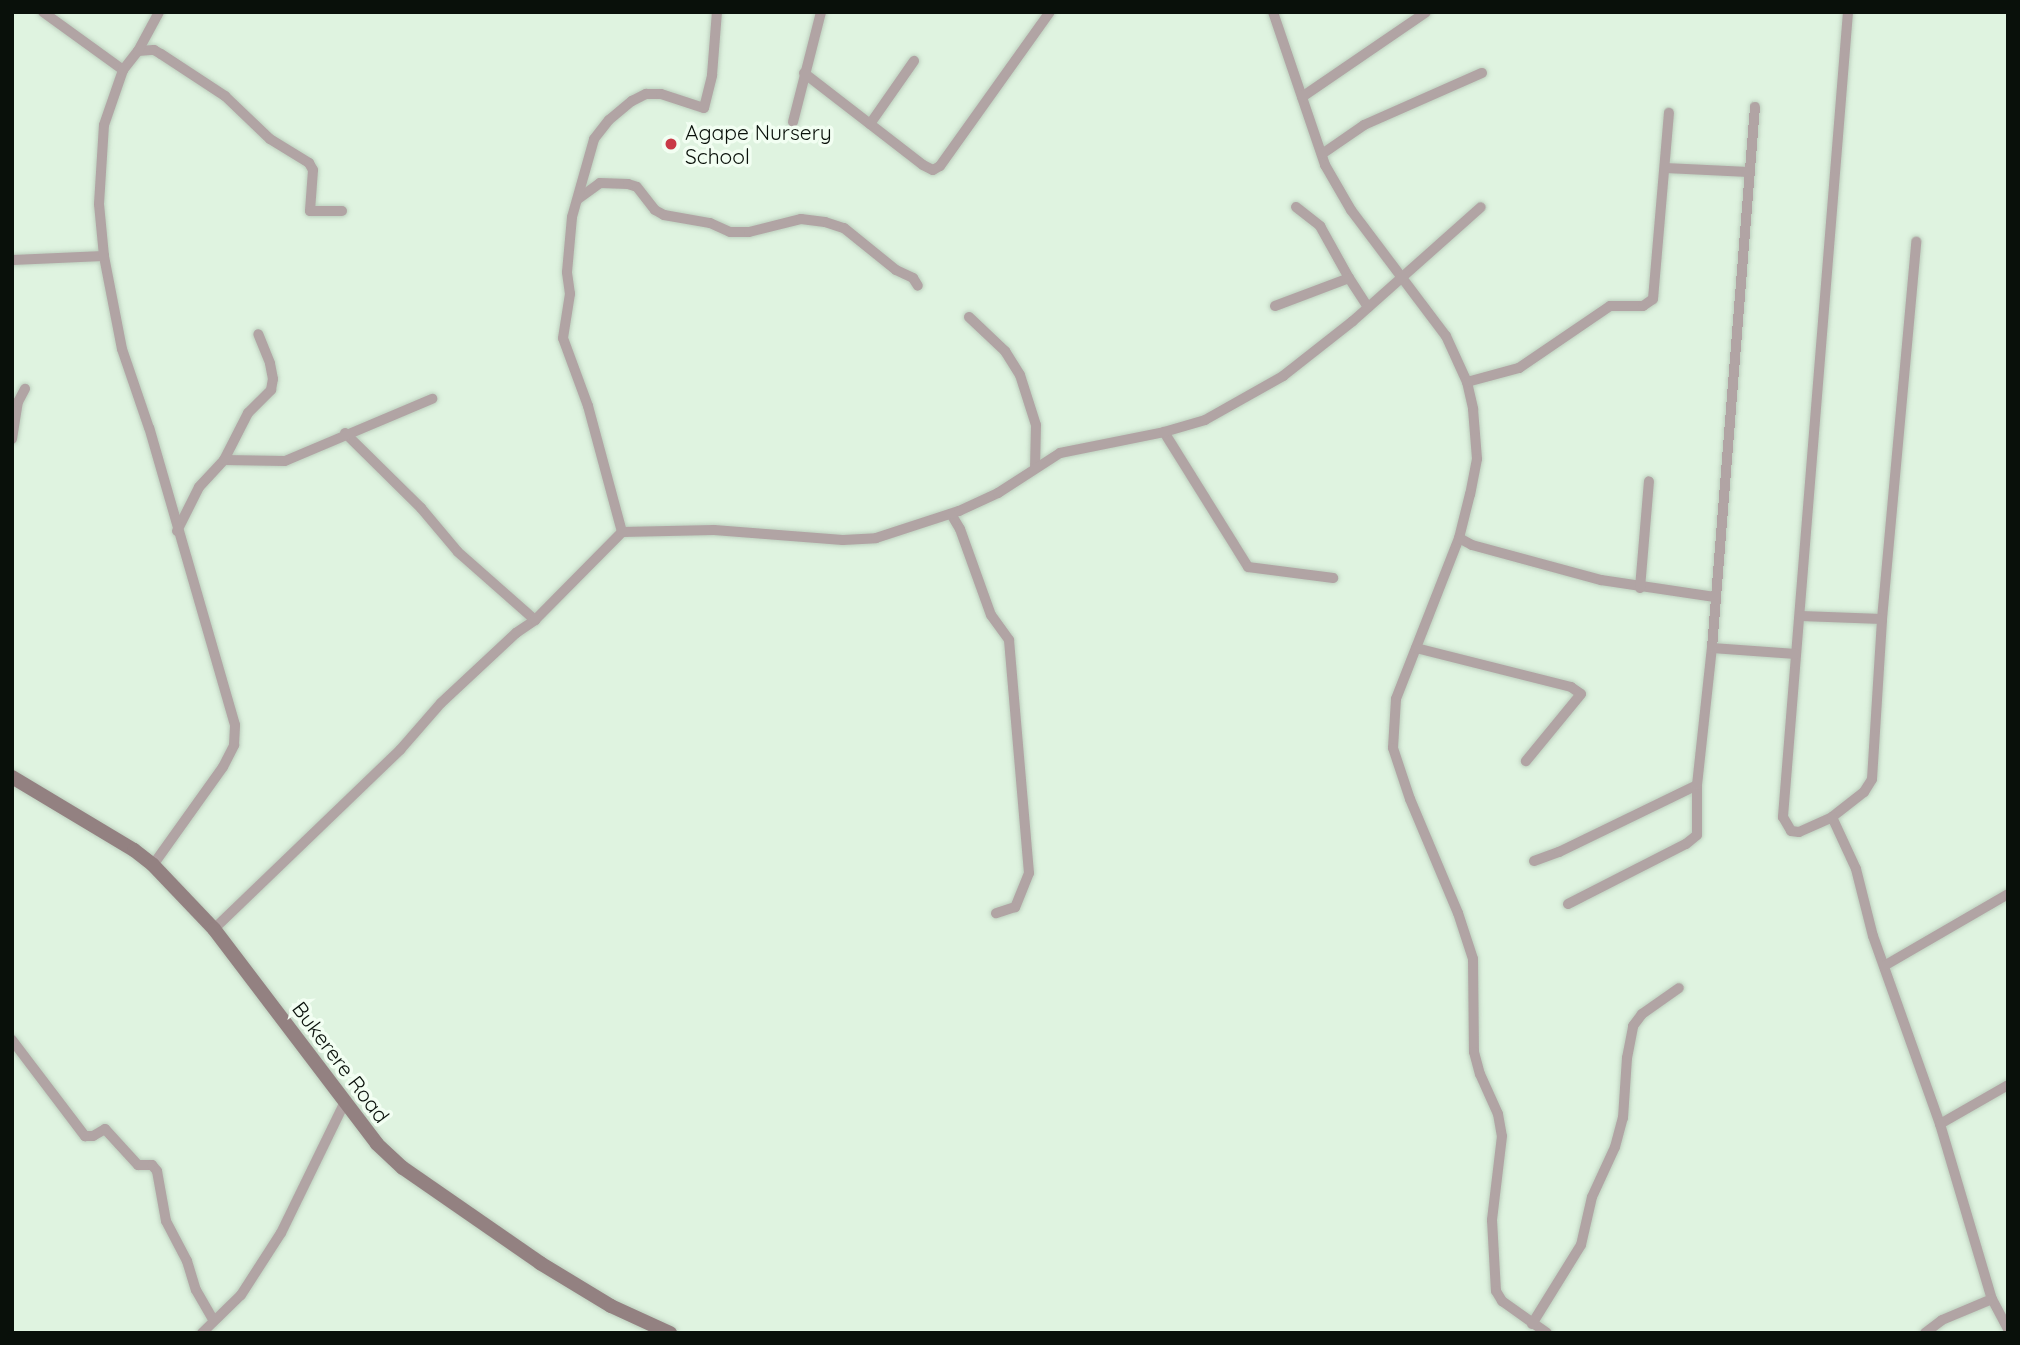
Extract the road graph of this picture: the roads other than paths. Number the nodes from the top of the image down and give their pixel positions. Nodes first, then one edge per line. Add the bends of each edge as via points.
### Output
1 (43, 12) edge
2 (159, 12) edge
3 (717, 12) edge
4 (821, 12) edge
5 (1050, 12) edge
6 (1273, 12) edge
7 (1426, 12) edge
8 (1848, 12) edge
9 (138, 51) junction
10 (914, 61) dead end
11 (123, 70) junction
12 (804, 73) junction
13 (1482, 73) dead end
14 (1302, 97) junction
15 (1755, 107) dead end
16 (1669, 113) dead end
17 (793, 122) dead end
18 (870, 124) junction
19 (1322, 154) junction
20 (1665, 167) junction
21 (1749, 172) junction
22 (578, 199) junction
23 (1296, 207) dead end
24 (1481, 207) dead end
25 (342, 211) dead end
26 (1916, 242) dead end
27 (104, 256) junction
28 (12, 260) edge
29 (1349, 278) junction
30 (1401, 279) junction
31 (918, 286) dead end
32 (1275, 306) dead end
33 (1368, 307) junction
34 (969, 317) dead end
35 (258, 334) dead end
36 (1467, 382) junction
37 (25, 389) dead end
38 (432, 399) dead end
39 (1164, 432) junction
40 (345, 433) junction
41 (12, 439) edge
42 (224, 460) junction
43 (1035, 468) junction
44 (1649, 481) dead end
45 (951, 514) junction
46 (177, 531) junction
47 (622, 532) junction
48 (1459, 538) junction
49 (1333, 578) dead end
50 (1640, 588) junction
51 (1715, 597) junction
52 (1801, 616) junction
53 (1882, 619) junction
54 (536, 620) junction
55 (1416, 648) junction
56 (1712, 648) junction
57 (1796, 654) junction
58 (1526, 761) dead end
59 (12, 777) edge
60 (1698, 785) junction
61 (1832, 817) junction
62 (1534, 861) dead end
63 (153, 866) junction
64 (2008, 894) edge
65 (1568, 904) dead end
66 (996, 913) dead end
67 (214, 929) junction
68 (1884, 966) junction
69 (1679, 988) dead end
70 (12, 1040) edge
71 (2008, 1085) edge
72 (345, 1102) junction
73 (1940, 1124) junction
74 (1992, 1299) junction
75 (214, 1320) junction
76 (1532, 1324) junction
77 (2008, 1329) edge
78 (202, 1333) edge
79 (670, 1333) edge
80 (1547, 1333) edge
81 (1925, 1333) edge

1 - 11 street
2 - 9 street
3 - 22 street via 704,108 661,94 646,94 632,101 594,139
4 - 12 street
5 - 18 street via 940,166 933,170 923,165
6 - 14 street
7 - 14 street
8 - 52 street
9 - 11 street
9 - 25 street via 161,54 225,96 270,139 309,163 313,170 310,211
10 - 18 street
11 - 27 street via 104,125 99,204
12 - 17 street
12 - 18 street
13 - 19 street via 1364,125
14 - 19 street
15 - 21 street
16 - 20 street
19 - 30 street via 1350,210
20 - 21 street
20 - 36 street via 1653,299 1643,306 1611,306 1519,368
21 - 51 street
22 - 31 street via 600,183 628,184 664,215 710,223 730,232 801,219 825,222 844,228
22 - 47 street via 568,243 570,294 563,338 588,406
23 - 29 street via 1320,226
24 - 30 street
26 - 53 street
27 - 28 street
27 - 46 street via 122,349
29 - 32 street
29 - 33 street
30 - 33 street
30 - 36 street via 1446,336
33 - 39 street via 1283,376 1226,410
34 - 43 street via 1005,351 1020,375 1036,425
35 - 42 street via 270,363 271,390 248,413
36 - 48 street via 1476,459
37 - 41 street via 18,402
38 - 40 street
39 - 43 street via 1060,453
39 - 49 street via 1248,567
40 - 42 street via 285,461
40 - 54 street via 458,552
42 - 46 street via 199,487
43 - 45 street via 998,493
44 - 50 street
45 - 47 street via 860,541 715,530
45 - 66 street via 992,615 1009,640 1029,873 1015,907
46 - 63 street via 230,702 234,744 223,767
47 - 54 street
48 - 50 street
48 - 55 street
50 - 51 street
51 - 56 street
52 - 53 street
52 - 57 street
53 - 61 street via 1872,779 1864,792
54 - 67 street via 441,703 400,750
55 - 58 street via 1571,687 1581,694
55 - 76 street via 1396,699 1393,748 1473,959 1474,1052 1502,1136 1494,1193 1493,1275 1502,1301
56 - 57 street
56 - 60 street
57 - 61 street via 1783,817 1786,827 1799,832
59 - 63 street, Bukerere Road
60 - 62 street
60 - 65 street via 1697,835
61 - 68 street via 1856,869
63 - 67 street, Bukerere Road
64 - 68 street
67 - 72 street, Bukerere Road
68 - 73 street
69 - 76 street via 1642,1014 1633,1026 1623,1118 1615,1147 1592,1197 1581,1245
70 - 75 street via 85,1136 105,1129 138,1165 152,1165 157,1171 166,1221
71 - 73 street
72 - 75 street via 281,1233 241,1295
72 - 79 street, Bukerere Road via 377,1144 432,1189 611,1306
73 - 74 street
74 - 77 street
74 - 81 street via 1942,1320
75 - 78 street
76 - 80 street

